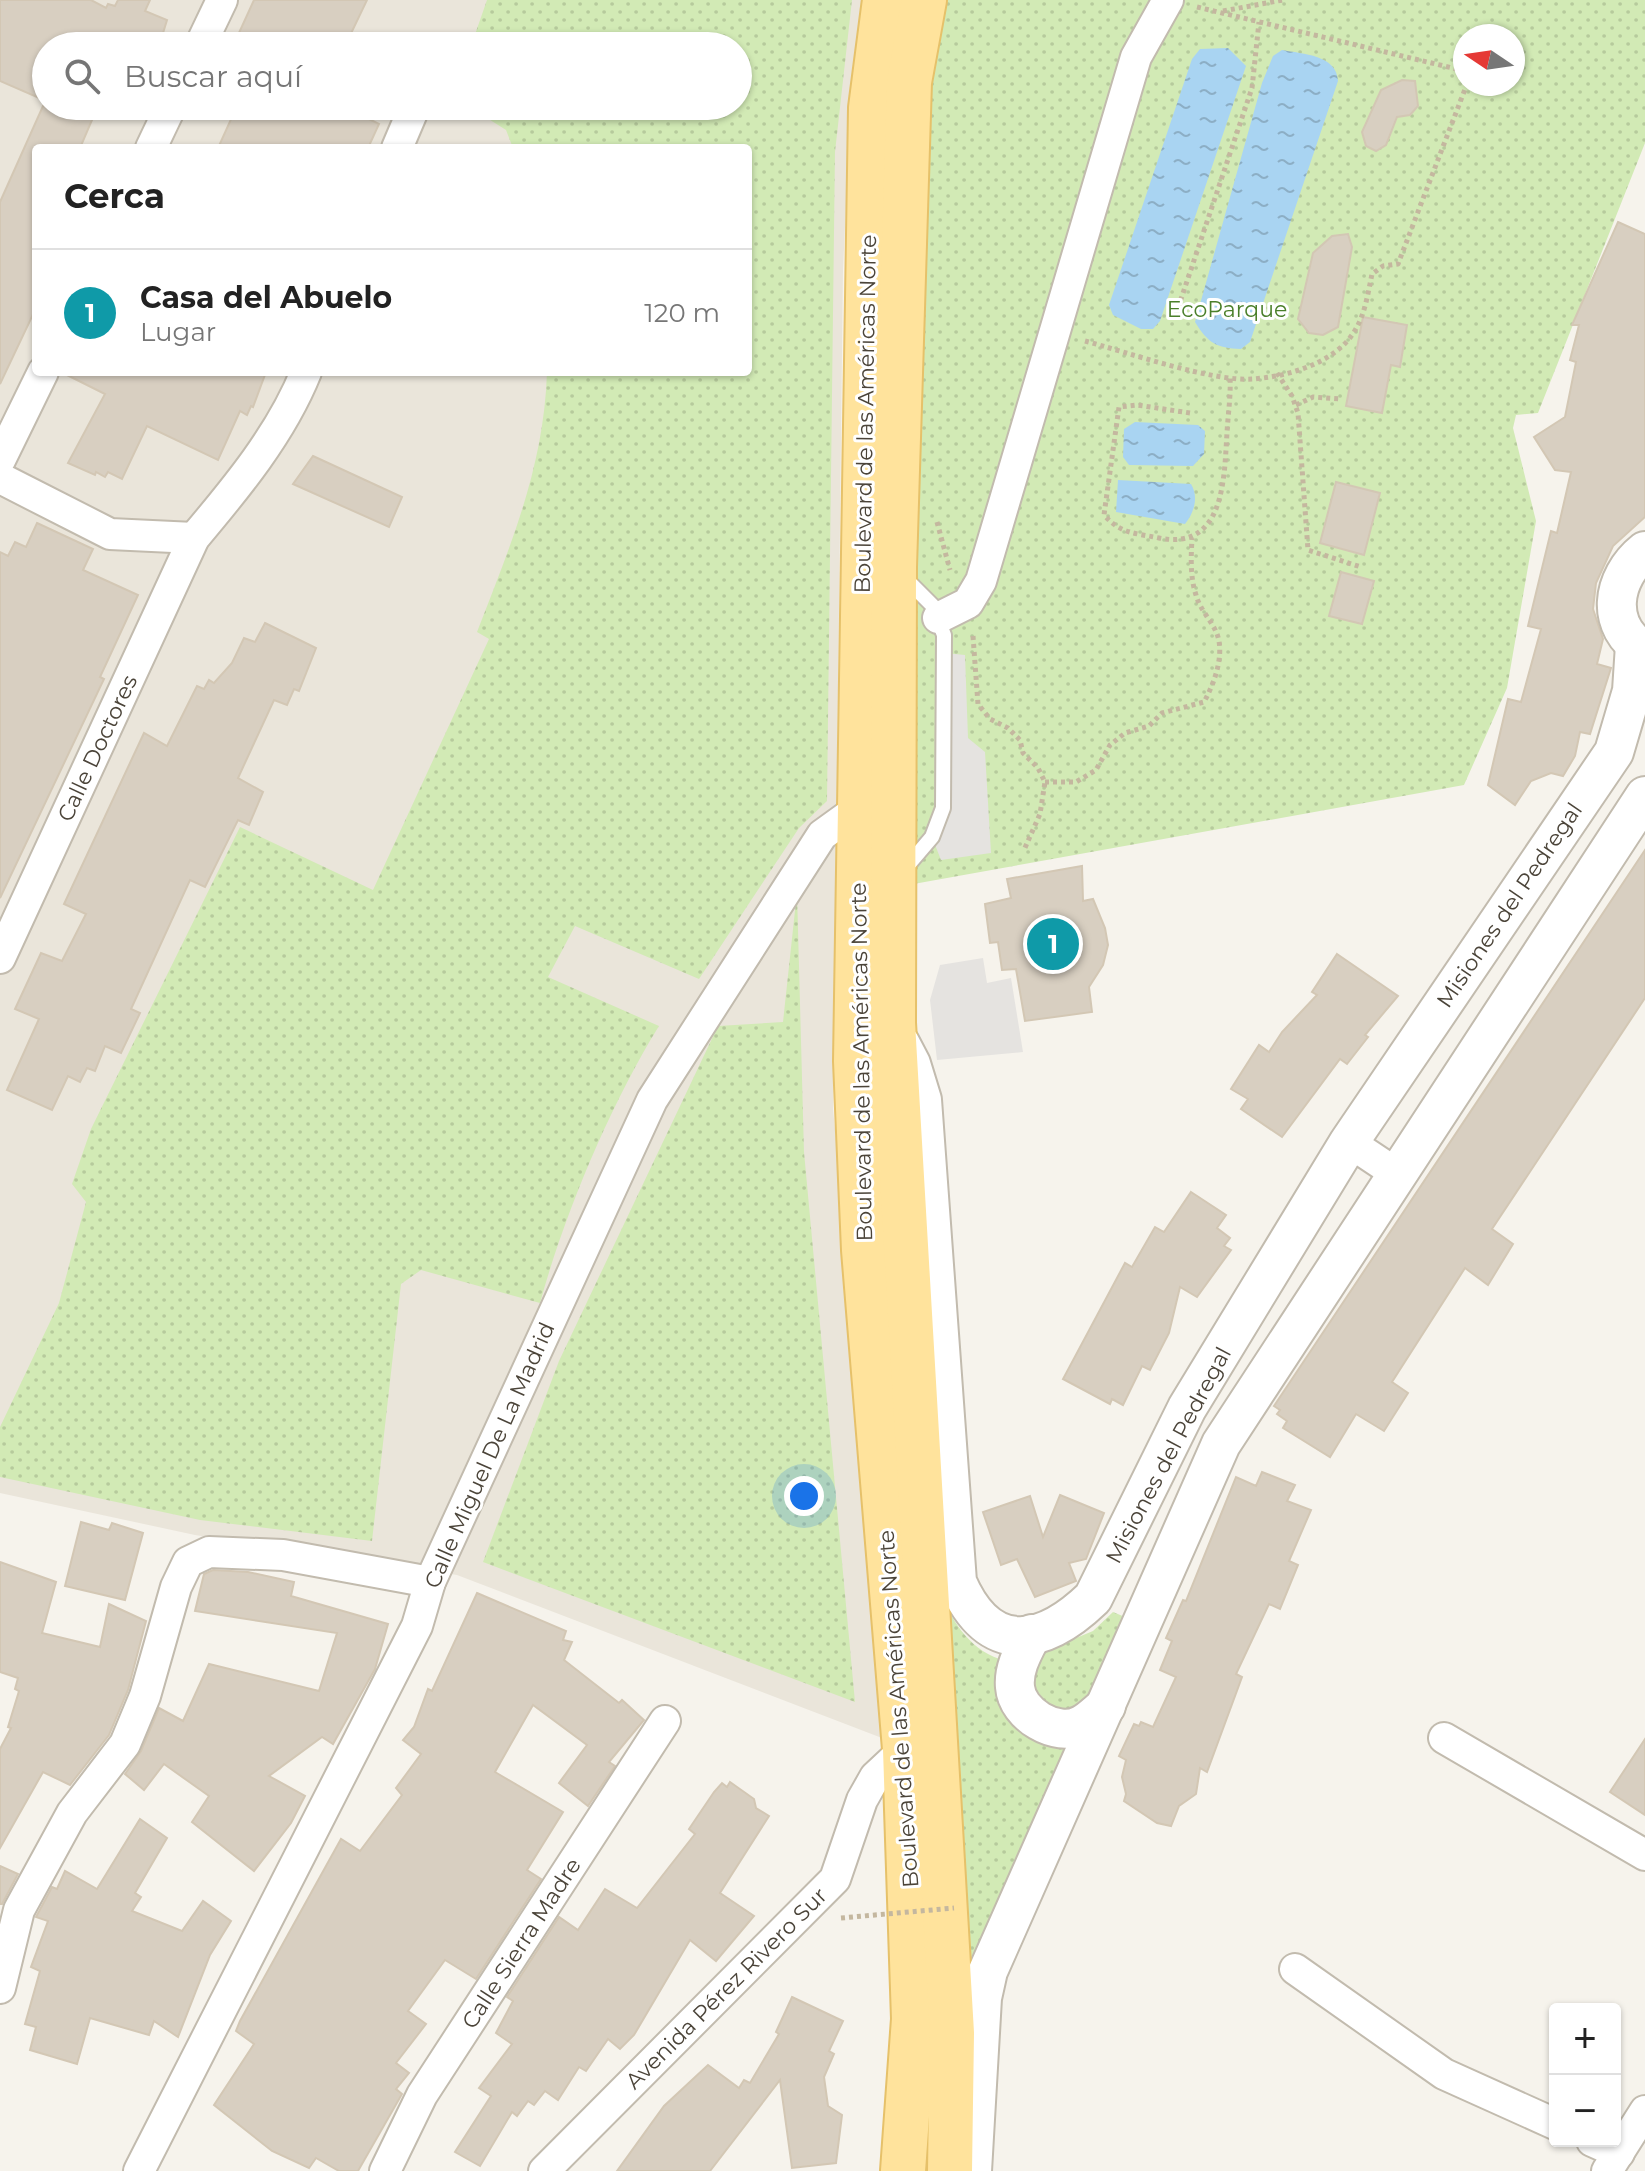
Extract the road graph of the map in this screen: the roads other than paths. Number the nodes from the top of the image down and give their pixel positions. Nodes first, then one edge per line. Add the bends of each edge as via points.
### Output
1 (222, 0) edge
2 (885, 0) edge
3 (924, 0) edge
4 (1168, 0) edge
5 (207, 32) edge
6 (164, 120) edge
7 (409, 120) edge
8 (153, 144) edge
9 (399, 144) edge
10 (41, 376) edge
11 (304, 376) edge
12 (0, 460) edge
13 (0, 478) edge
14 (194, 538) junction
15 (1645, 551) edge
16 (894, 567) junction
17 (938, 618) junction
18 (1640, 648) edge
19 (1645, 796) edge
20 (858, 809) junction
21 (892, 883) junction
22 (0, 958) edge
23 (893, 1030) junction
24 (1349, 1142) junction
25 (1397, 1174) junction
26 (430, 1582) junction
27 (1032, 1634) junction
28 (1106, 1706) junction
29 (665, 1721) dead end
30 (1444, 1738) dead end
31 (905, 1749) junction
32 (1645, 1855) edge
33 (1295, 1969) dead end
34 (0, 1988) edge
35 (1645, 2111) edge
36 (1549, 2121) edge
37 (1606, 2155) edge
38 (397, 2167) edge
39 (139, 2171) edge
40 (544, 2171) edge
41 (903, 2171) edge
42 (950, 2171) edge
43 (972, 2171) edge

1 - 5 street
2 - 20 main road, Boulevard de las Américas Norte via 871,108
3 - 16 main road, Boulevard de las Américas Norte via 909,82
4 - 17 street via 1136,57 981,581 968,603
6 - 8 street
7 - 9 street
10 - 12 street
11 - 14 street, Calle Doctores via 291,409
13 - 14 street via 110,534
14 - 22 street, Calle Doctores
15 - 18 street via 1631,562 1616,595 1623,631
16 - 17 lane
16 - 21 main road, Boulevard de las Américas Norte
17 - 21 lane via 944,635 943,808 932,837
18 - 24 street, Misiones del Pedregal via 1614,752
19 - 25 street, Misiones del Pedregal
20 - 26 street, Calle Miguel De La Madrid via 822,835 652,1100
20 - 31 main road, Boulevard de las Américas Norte via 856,1061 864,1250
21 - 23 main road, Boulevard de las Américas Norte
23 - 27 street, Misiones del Pedregal via 922,1100 957,1582 981,1624 1004,1635
23 - 42 main road, Boulevard de las Américas Norte via 952,2033
24 - 25 street
24 - 27 street, Misiones del Pedregal via 1187,1408 1093,1598 1068,1621
25 - 28 street, Misiones del Pedregal via 1221,1444
26 - 34 street via 283,1555 209,1552 188,1562 125,1744 72,1813 19,1910
26 - 39 street, Calle Miguel De La Madrid via 417,1626
27 - 28 street via 1017,1665 1015,1688 1021,1708 1056,1729 1080,1727
28 - 43 street, Misiones del Pedregal via 988,1971
29 - 38 street, Calle Sierra Madre via 422,2095
30 - 32 street
31 - 40 street, Avenida Pérez Rivero Sur via 875,1777 862,1800 835,1879
31 - 41 main road, Boulevard de las Américas Norte via 914,2019
33 - 36 street via 1444,2074
35 - 37 street

